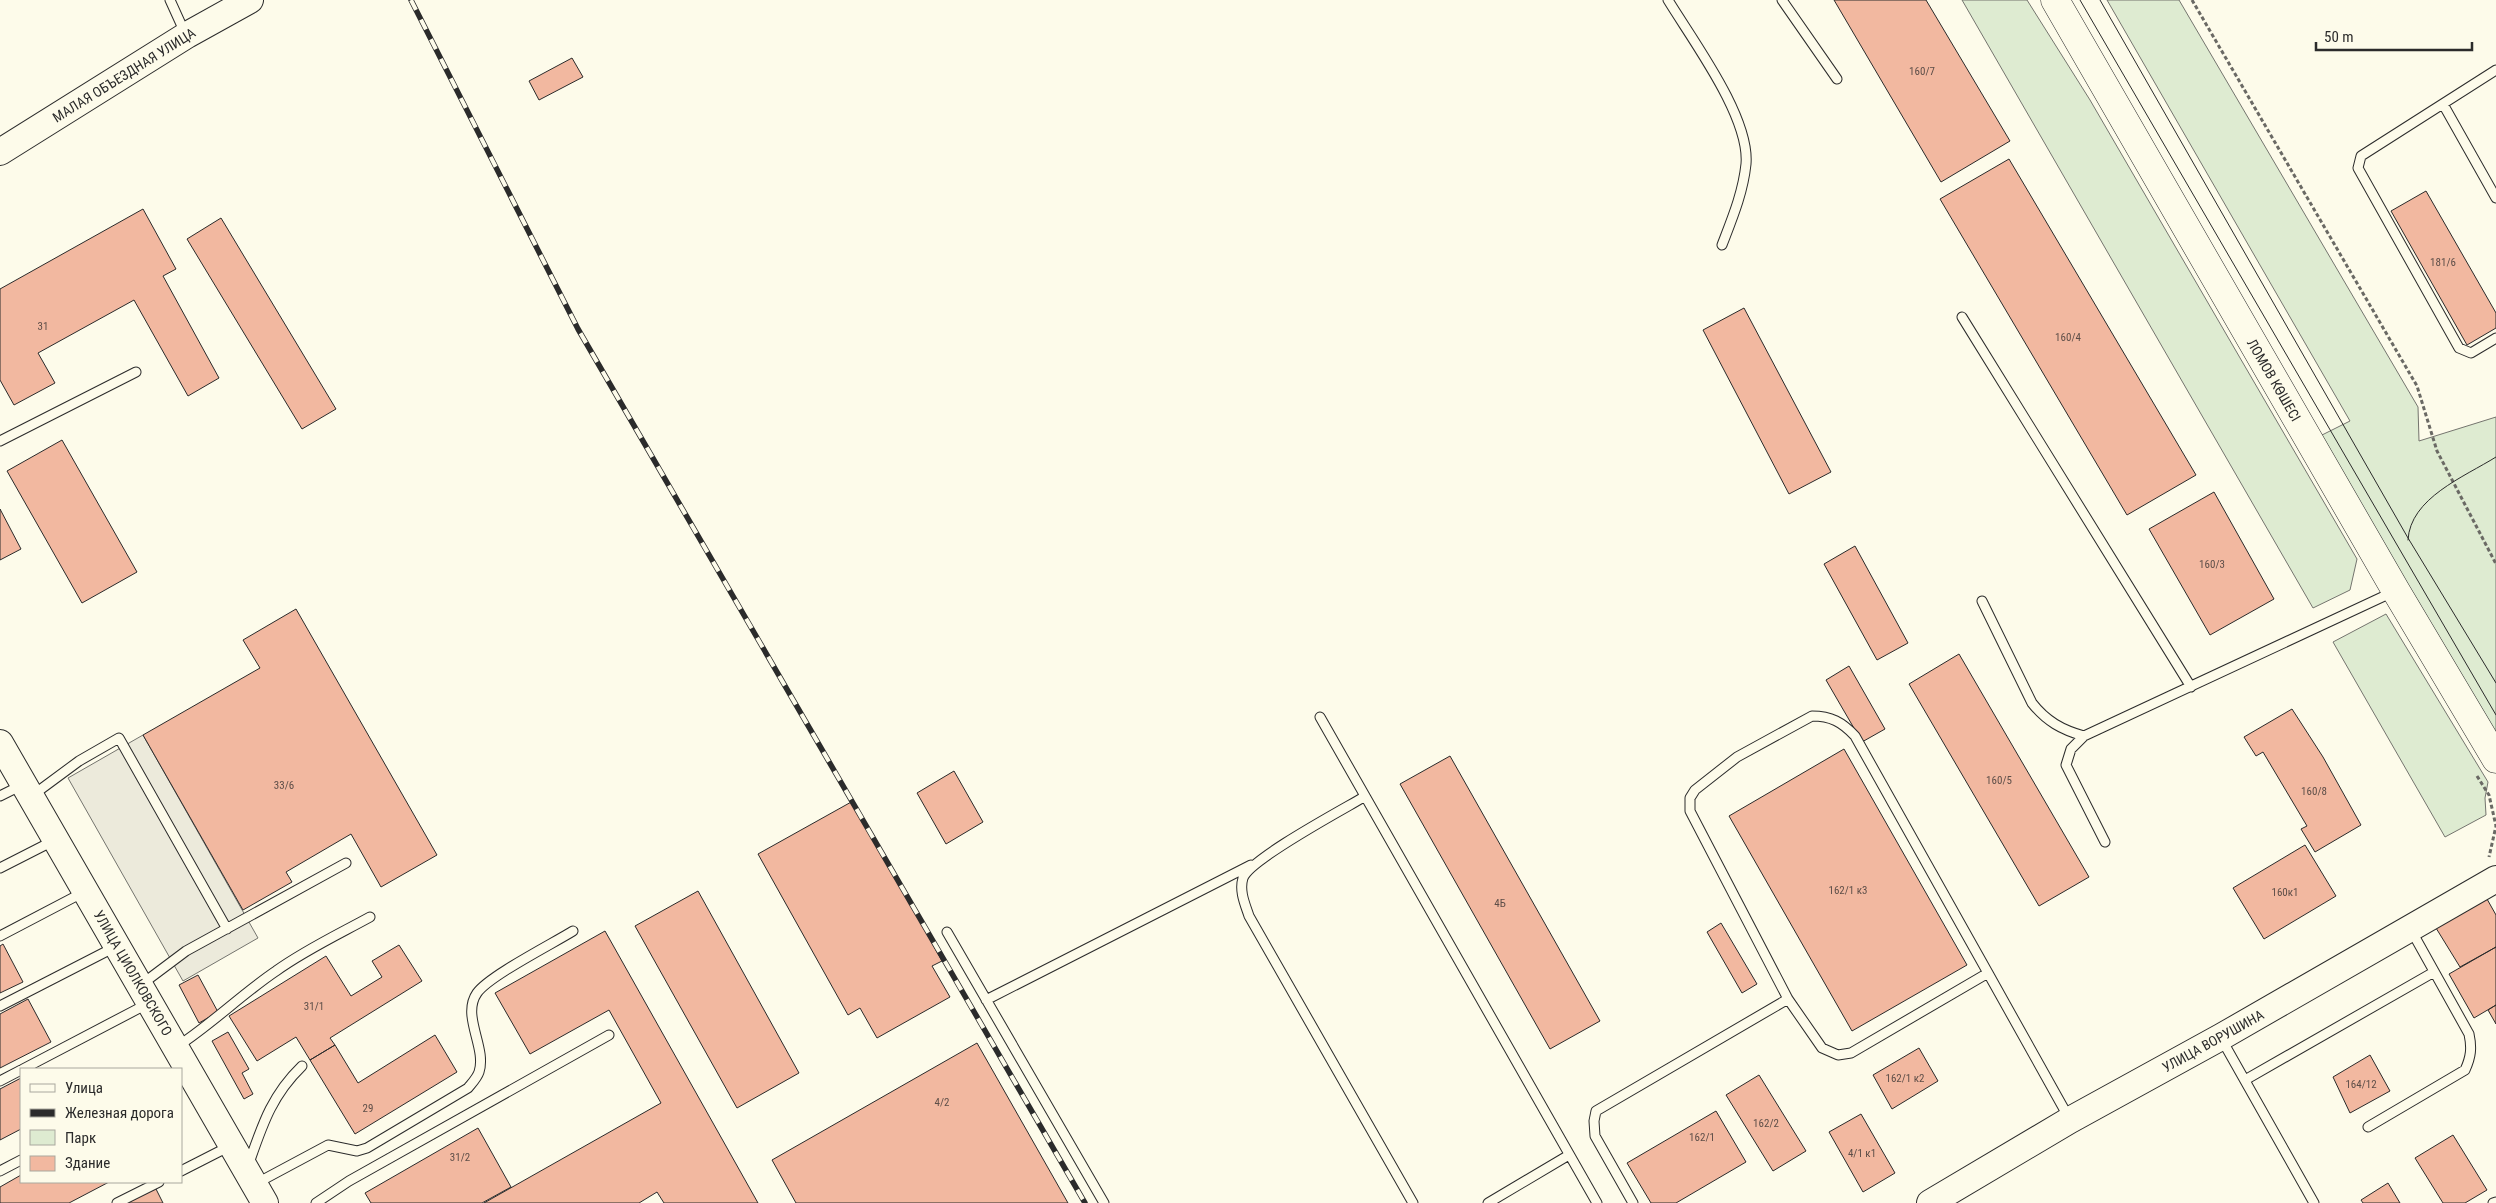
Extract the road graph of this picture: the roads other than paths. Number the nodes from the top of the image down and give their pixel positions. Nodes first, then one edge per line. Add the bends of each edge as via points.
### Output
1 (170, 0) edge
2 (250, 0) edge
3 (1668, 0) edge
4 (1782, 0) edge
5 (2055, 0) edge
6 (187, 35) junction
7 (2496, 70) edge
8 (1837, 79) dead end
9 (2443, 104) junction
10 (0, 152) edge
11 (2496, 198) edge
12 (1722, 245) dead end
13 (1962, 317) dead end
14 (2496, 338) edge
15 (136, 372) dead end
16 (0, 440) edge
17 (2396, 591) junction
18 (1982, 601) dead end
19 (2191, 687) junction
20 (1320, 717) dead end
21 (2084, 736) junction
22 (0, 742) edge
23 (2486, 766) edge
24 (28, 790) junction
25 (0, 796) edge
26 (1364, 797) junction
27 (56, 839) junction
28 (2105, 842) dead end
29 (1257, 862) junction
30 (346, 863) dead end
31 (0, 868) edge
32 (2493, 870) edge
33 (86, 891) junction
34 (370, 916) dead end
35 (2409, 928) junction
36 (227, 929) junction
37 (573, 931) dead end
38 (947, 932) dead end
39 (0, 936) edge
40 (117, 946) junction
41 (2434, 972) junction
42 (1988, 973) junction
43 (145, 994) junction
44 (1788, 999) junction
45 (986, 1000) junction
46 (0, 1006) edge
47 (609, 1035) dead end
48 (2221, 1037) junction
49 (176, 1048) junction
50 (302, 1066) dead end
51 (25, 1068) edge
52 (20, 1071) edge
53 (186, 1075) edge
54 (2245, 1080) junction
55 (0, 1081) edge
56 (2070, 1120) junction
57 (2368, 1126) dead end
58 (232, 1145) junction
59 (1569, 1155) junction
60 (20, 1161) edge
61 (182, 1170) edge
62 (0, 1171) edge
63 (157, 1183) edge
64 (256, 1191) edge
65 (117, 1203) edge
66 (316, 1203) edge
67 (1104, 1203) edge
68 (1413, 1203) edge
69 (1488, 1203) edge
70 (1596, 1203) edge
71 (1633, 1203) edge
72 (1930, 1203) edge
73 (2314, 1203) edge

1 - 6 lane
2 - 6 street, МАЛАЯ ОБЪЕЗДНАЯ УЛИЦА
3 - 12 lane via 1734,108 1744,137 1746,163 1739,202
4 - 8 lane
5 - 17 main road, ЛОМОВ КӨШЕСІ
6 - 10 street, МАЛАЯ ОБЪЕЗДНАЯ УЛИЦА
7 - 9 lane
9 - 11 lane
9 - 14 lane via 2361,156 2358,168 2459,348 2471,353
13 - 19 lane
15 - 16 lane
17 - 19 lane
17 - 23 main road, ЛОМОВ КӨШЕСІ
18 - 21 lane via 2032,703 2042,716 2057,726
19 - 21 lane
20 - 26 lane
21 - 28 lane via 2071,749 2066,765
22 - 24 street, УЛИЦА ЦИОЛКОВСКОГО
24 - 25 lane
24 - 27 street, УЛИЦА ЦИОЛКОВСКОГО
24 - 36 lane via 119,738
26 - 29 lane
26 - 59 lane
27 - 31 lane
27 - 33 street, УЛИЦА ЦИОЛКОВСКОГО
29 - 45 lane
29 - 68 lane via 1243,878 1242,895 1249,916
30 - 36 lane
32 - 35 street, УЛИЦА ВОРУШИНА
33 - 39 lane
33 - 40 street, УЛИЦА ЦИОЛКОВСКОГО
34 - 49 lane via 278,969
35 - 41 lane
35 - 48 street, УЛИЦА ВОРУШИНА
36 - 43 lane via 186,951
37 - 64 lane via 489,982 476,994 472,1006 482,1056 478,1074 468,1088 367,1148 357,1151 328,1145
38 - 45 lane
40 - 43 street, УЛИЦА ЦИОЛКОВСКОГО
40 - 46 lane
41 - 54 lane
41 - 57 lane via 2469,1034 2471,1058 2465,1070
42 - 44 lane via 1851,1053 1838,1055 1822,1048
42 - 44 lane via 1855,736 1843,723 1826,716 1812,716 1737,757 1695,790 1690,798 1690,811
42 - 56 lane
43 - 49 street, УЛИЦА ЦИОЛКОВСКОГО
43 - 51 lane
44 - 71 lane via 1596,1111 1595,1136
45 - 67 lane
47 - 66 lane via 349,1181
48 - 54 lane
48 - 56 street, УЛИЦА ВОРУШИНА
49 - 53 street, УЛИЦА ЦИОЛКОВСКОГО
50 - 64 lane via 272,1101
52 - 55 lane
53 - 58 street, УЛИЦА ЦИОЛКОВСКОГО
54 - 73 lane
56 - 72 street, УЛИЦА ВОРУШИНА
58 - 61 lane
58 - 64 street, УЛИЦА ЦИОЛКОВСКОГО
59 - 69 lane
59 - 70 lane
60 - 62 lane
63 - 65 lane

